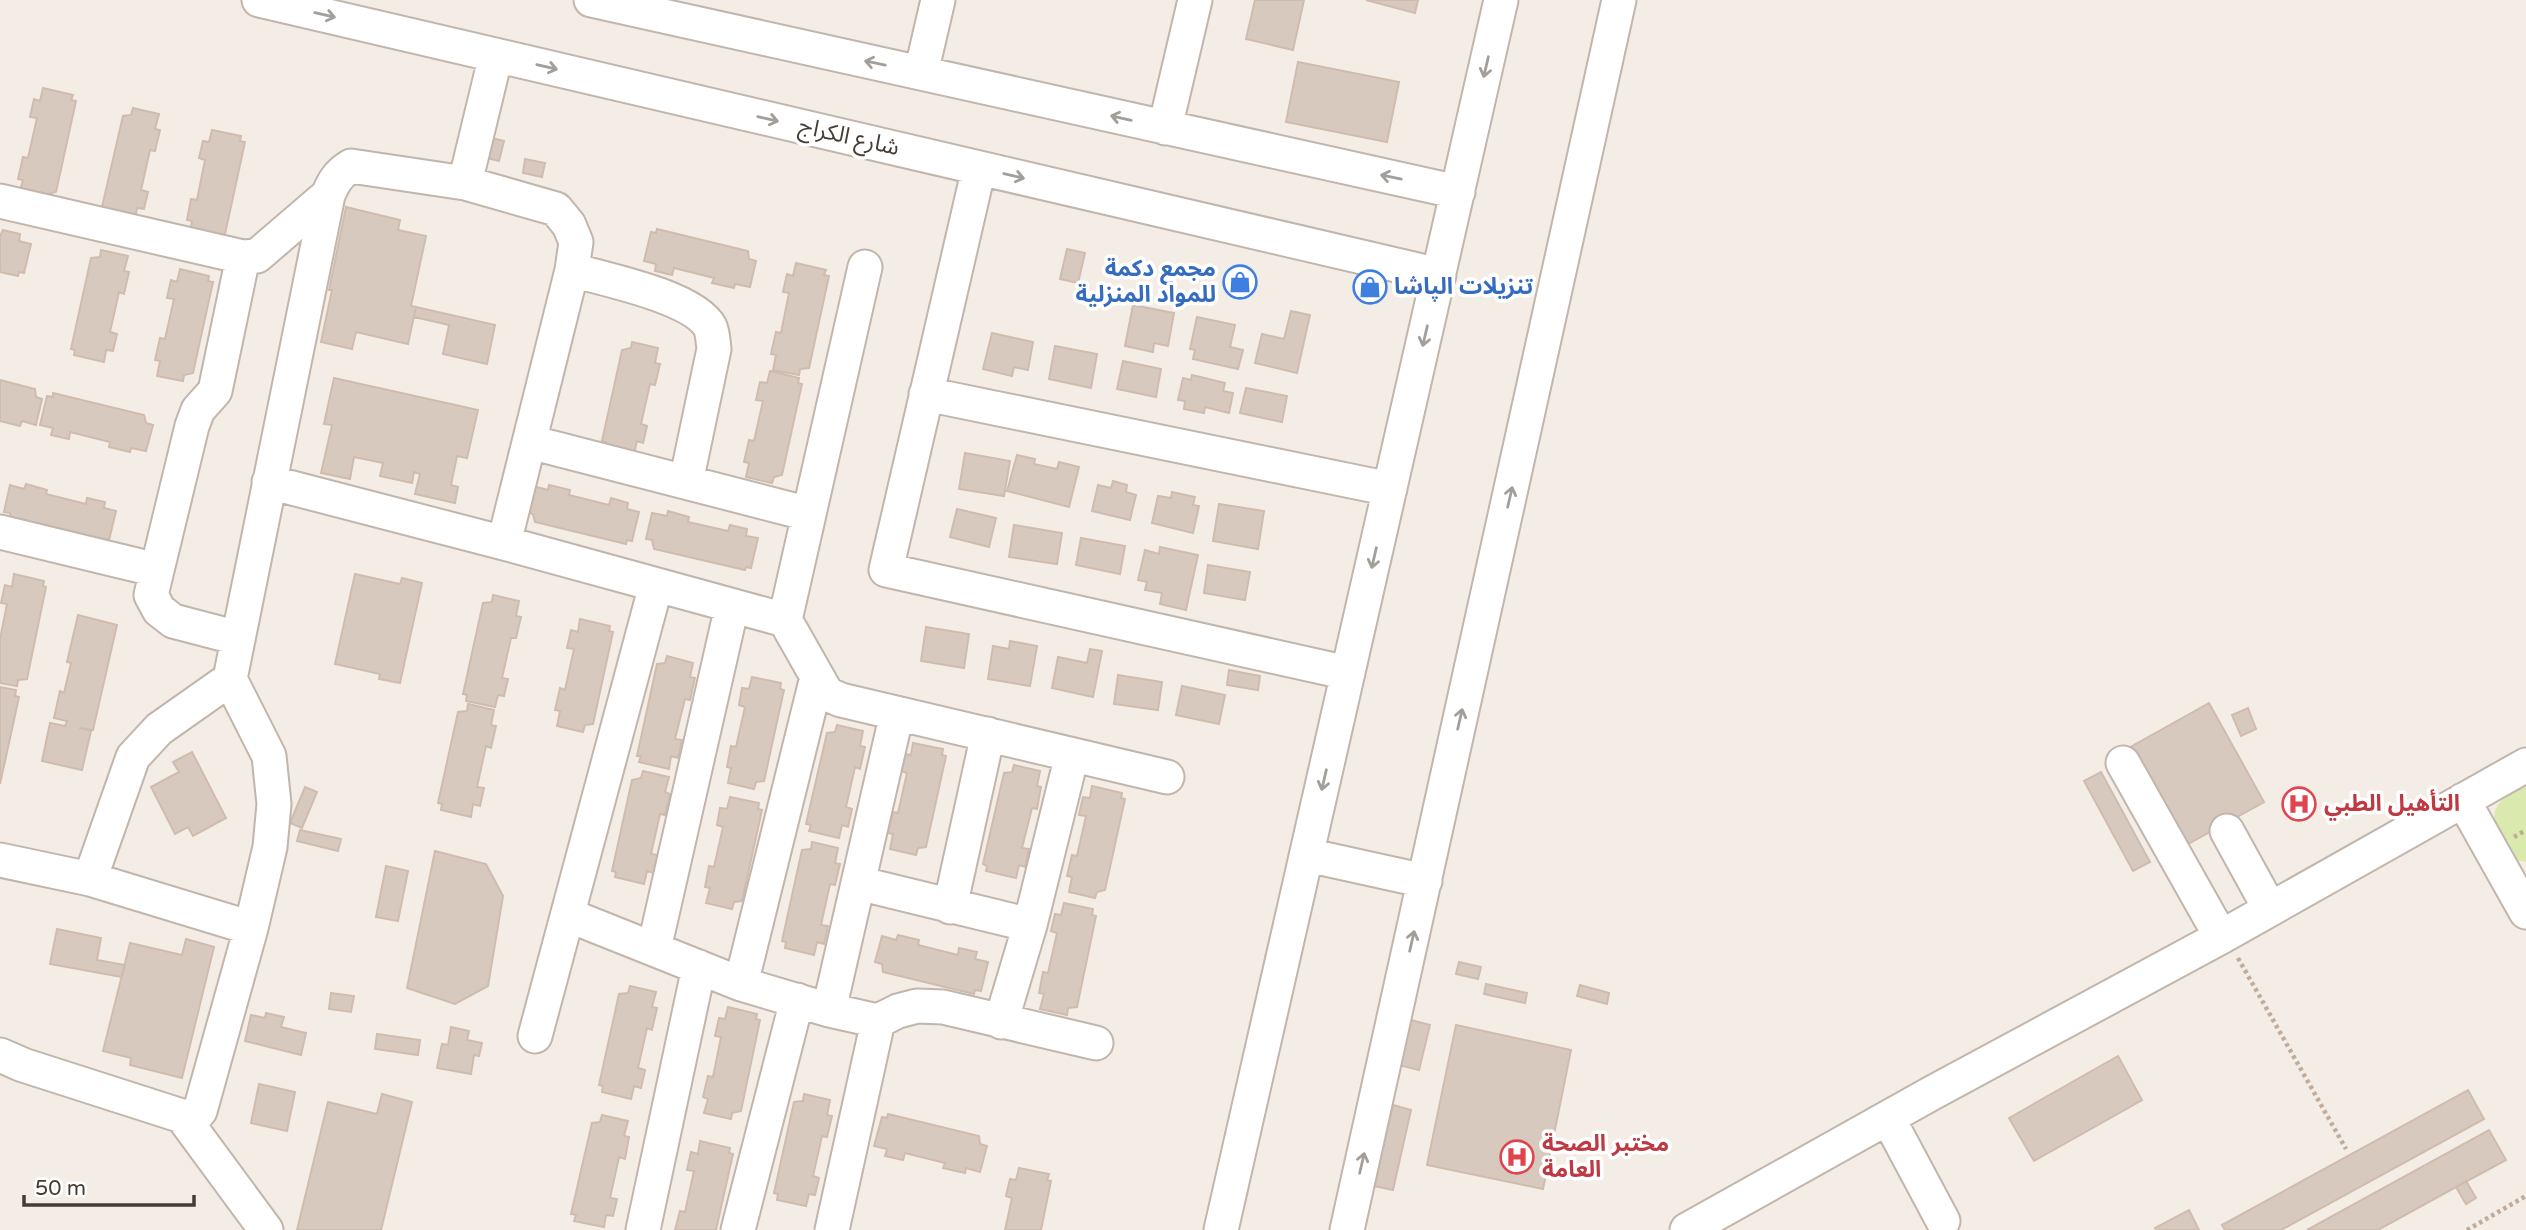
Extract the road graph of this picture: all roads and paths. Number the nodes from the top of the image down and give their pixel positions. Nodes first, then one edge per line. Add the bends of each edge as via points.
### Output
1 (258, 0) edge
2 (591, 0) edge
3 (938, 0) edge
4 (1195, 0) edge
5 (1501, 0) edge
6 (1619, 0) edge
7 (496, 55) junction
8 (921, 73) junction
9 (1165, 128) junction
10 (979, 168) junction
11 (465, 183) junction
12 (1458, 192) junction
13 (328, 195) junction
14 (0, 201) edge
15 (243, 257) junction
16 (865, 267) dead end
17 (572, 270) junction
18 (1439, 275) junction
19 (926, 394) junction
20 (530, 442) junction
21 (269, 482) junction
22 (686, 482) junction
23 (1390, 489) junction
24 (809, 514) junction
25 (0, 533) edge
26 (504, 543) junction
27 (157, 570) junction
28 (656, 585) junction
29 (732, 606) junction
30 (785, 620) junction
31 (238, 638) junction
32 (1348, 673) junction
33 (817, 677) junction
34 (230, 679) junction
35 (897, 713) junction
36 (988, 734) junction
37 (1072, 755) junction
38 (2123, 763) dead end
39 (2526, 765) edge
40 (1167, 778) dead end
41 (2463, 800) junction
42 (2227, 831) dead end
43 (1307, 855) junction
44 (0, 860) edge
45 (90, 879) junction
46 (1425, 881) junction
47 (858, 883) junction
48 (950, 907) junction
49 (2270, 909) junction
50 (2526, 912) edge
51 (568, 915) junction
52 (1030, 925) junction
53 (251, 928) junction
54 (2222, 936) junction
55 (654, 949) junction
56 (699, 967) junction
57 (741, 984) junction
58 (797, 1000) junction
59 (829, 1010) junction
60 (878, 1021) junction
61 (1001, 1022) junction
62 (535, 1036) dead end
63 (1096, 1043) dead end
64 (0, 1055) edge
65 (182, 1116) junction
66 (1888, 1118) junction
67 (2346, 1149) dead end
68 (2526, 1196) edge
69 (1943, 1221) dead end
70 (266, 1230) edge
71 (643, 1230) edge
72 (737, 1230) edge
73 (832, 1230) edge
74 (1222, 1230) edge
75 (1347, 1230) edge
76 (1687, 1230) edge
77 (2467, 1230) edge

1 -> 7 street, شارع الكراج
8 -> 2 street
3 - 8 street
4 - 9 street
5 -> 12 street
46 -> 6 street
7 -> 10 street, شارع الكراج
7 - 11 street
9 -> 8 street
12 -> 9 street
10 -> 18 street, شارع الكراج
10 - 19 street
11 - 13 street via 351,166 340,173
11 - 17 street via 556,209 576,242
12 - 18 street
13 - 15 street via 257,256
13 - 21 street
14 - 15 street
15 - 27 street via 215,391 198,410 192,426
16 - 24 street
17 - 20 street
17 - 22 street via 677,301 710,327 714,349
18 -> 23 street
19 - 23 street
19 - 32 street via 886,570
20 - 22 street
20 - 26 street
21 - 26 street
21 - 31 street
22 - 24 street
23 -> 32 street
24 - 30 street
25 - 27 street
26 - 28 street
27 - 31 street via 151,595 159,610 173,621
28 - 29 street
28 - 51 street
29 - 30 street
29 - 55 street
30 - 33 street
31 - 34 street
32 -> 43 street
33 - 35 street via 827,694
33 - 57 street
34 - 45 street via 159,729 133,757
34 - 53 street via 269,756 274,804 270,847
35 - 36 street
35 - 47 street
36 - 37 street
36 - 48 street
37 - 40 street
37 - 52 street
38 - 54 street
39 - 41 street
41 - 49 street
41 - 50 street
42 - 49 street
43 - 46 street
43 - 74 street
44 - 45 street
45 - 53 street
75 -> 46 street
47 - 48 street
47 - 59 street
48 - 52 street
49 - 54 street
51 - 55 street
51 - 62 street
52 - 61 street
53 - 65 street via 200,1111 193,1118
54 - 66 street
54 - 67 path
55 - 56 street
56 - 57 street
56 - 71 street
57 - 58 street
58 - 59 street
58 - 72 street
59 - 60 street
60 - 61 street via 916,1006 943,1007
60 - 73 street
61 - 63 street
64 - 65 street
65 - 70 street
66 - 69 street
66 - 76 street
68 - 77 path

